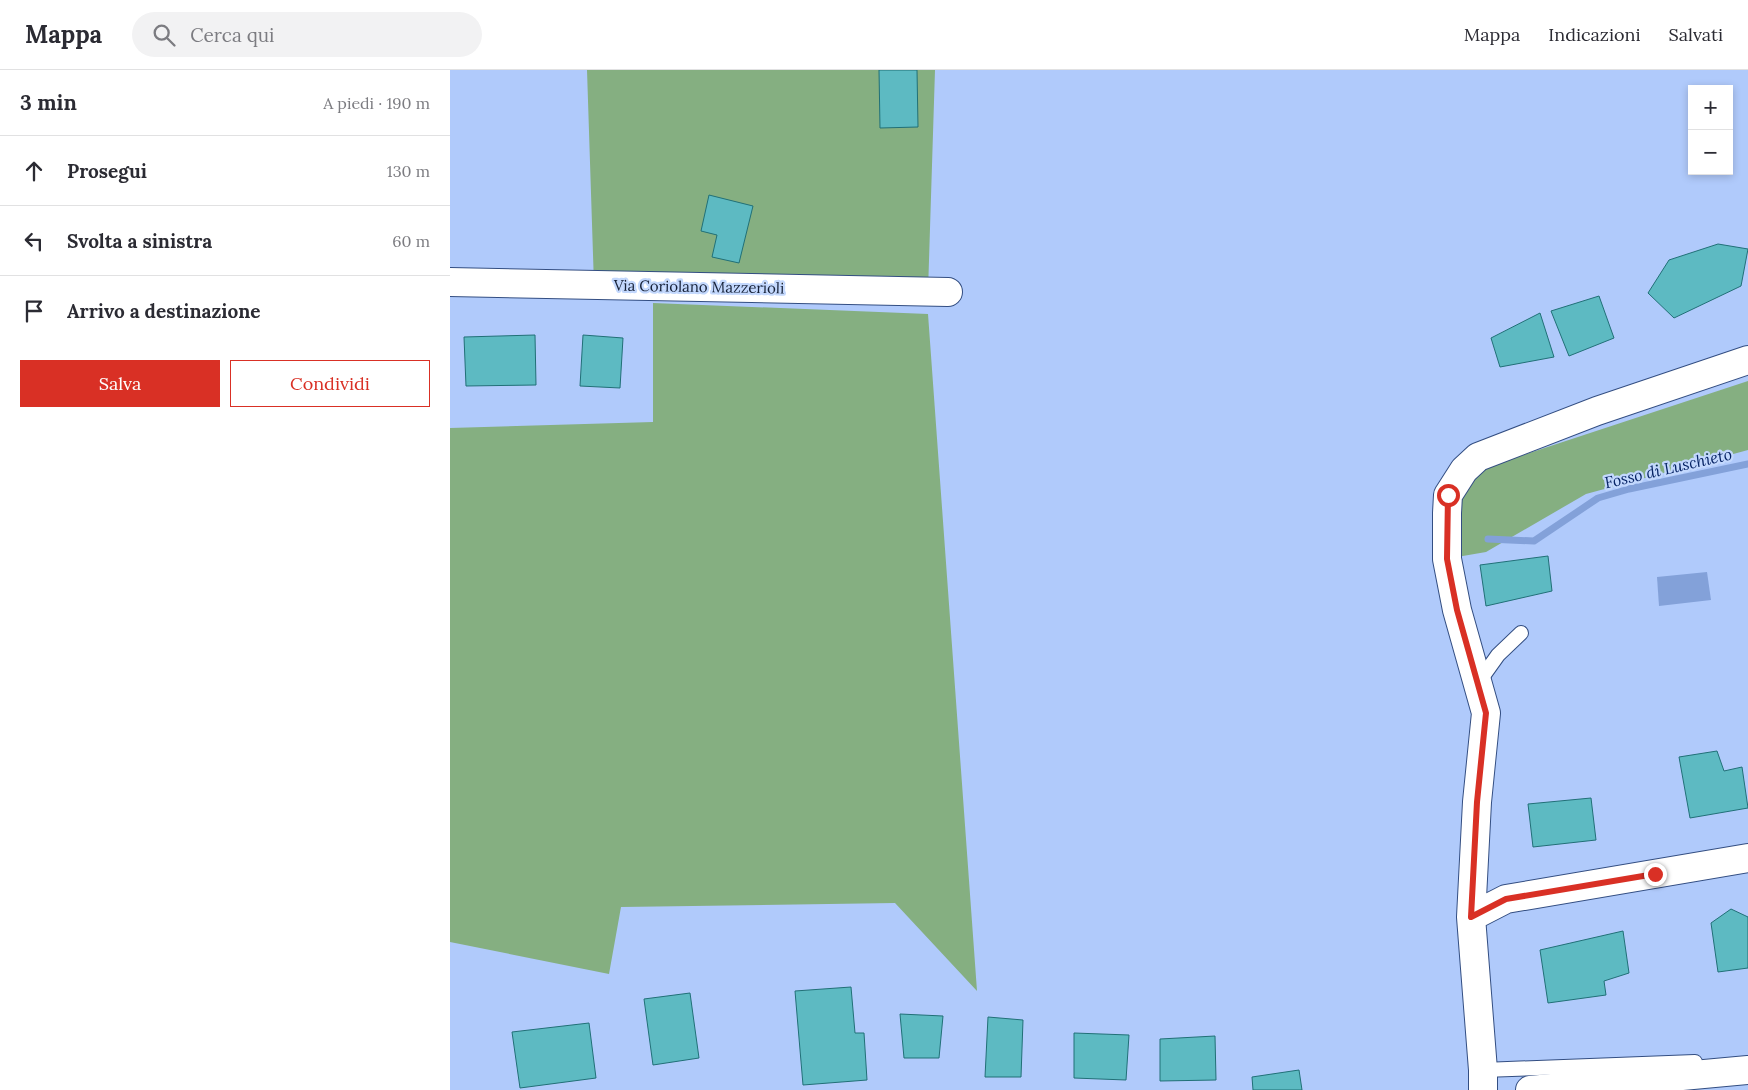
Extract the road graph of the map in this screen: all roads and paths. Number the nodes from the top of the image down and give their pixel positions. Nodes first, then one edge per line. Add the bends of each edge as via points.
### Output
1 (450, 282) edge
2 (948, 292) dead end
3 (1748, 360) edge
4 (1522, 633) dead end
5 (1478, 683) junction
6 (1748, 858) edge
7 (1471, 917) junction
8 (1748, 1060) edge
9 (1748, 1070) edge
10 (1484, 1080) edge
11 (1530, 1090) edge

1 - 2 street, Via Coriolano Mazzerioli
3 - 5 street via 1518,441 1478,457 1464,470 1448,495 1447,559 1457,610
4 - 5 lane via 1498,655
5 - 7 street via 1486,713
6 - 7 street via 1506,899
7 - 10 street
8 - 10 lane
9 - 11 street

